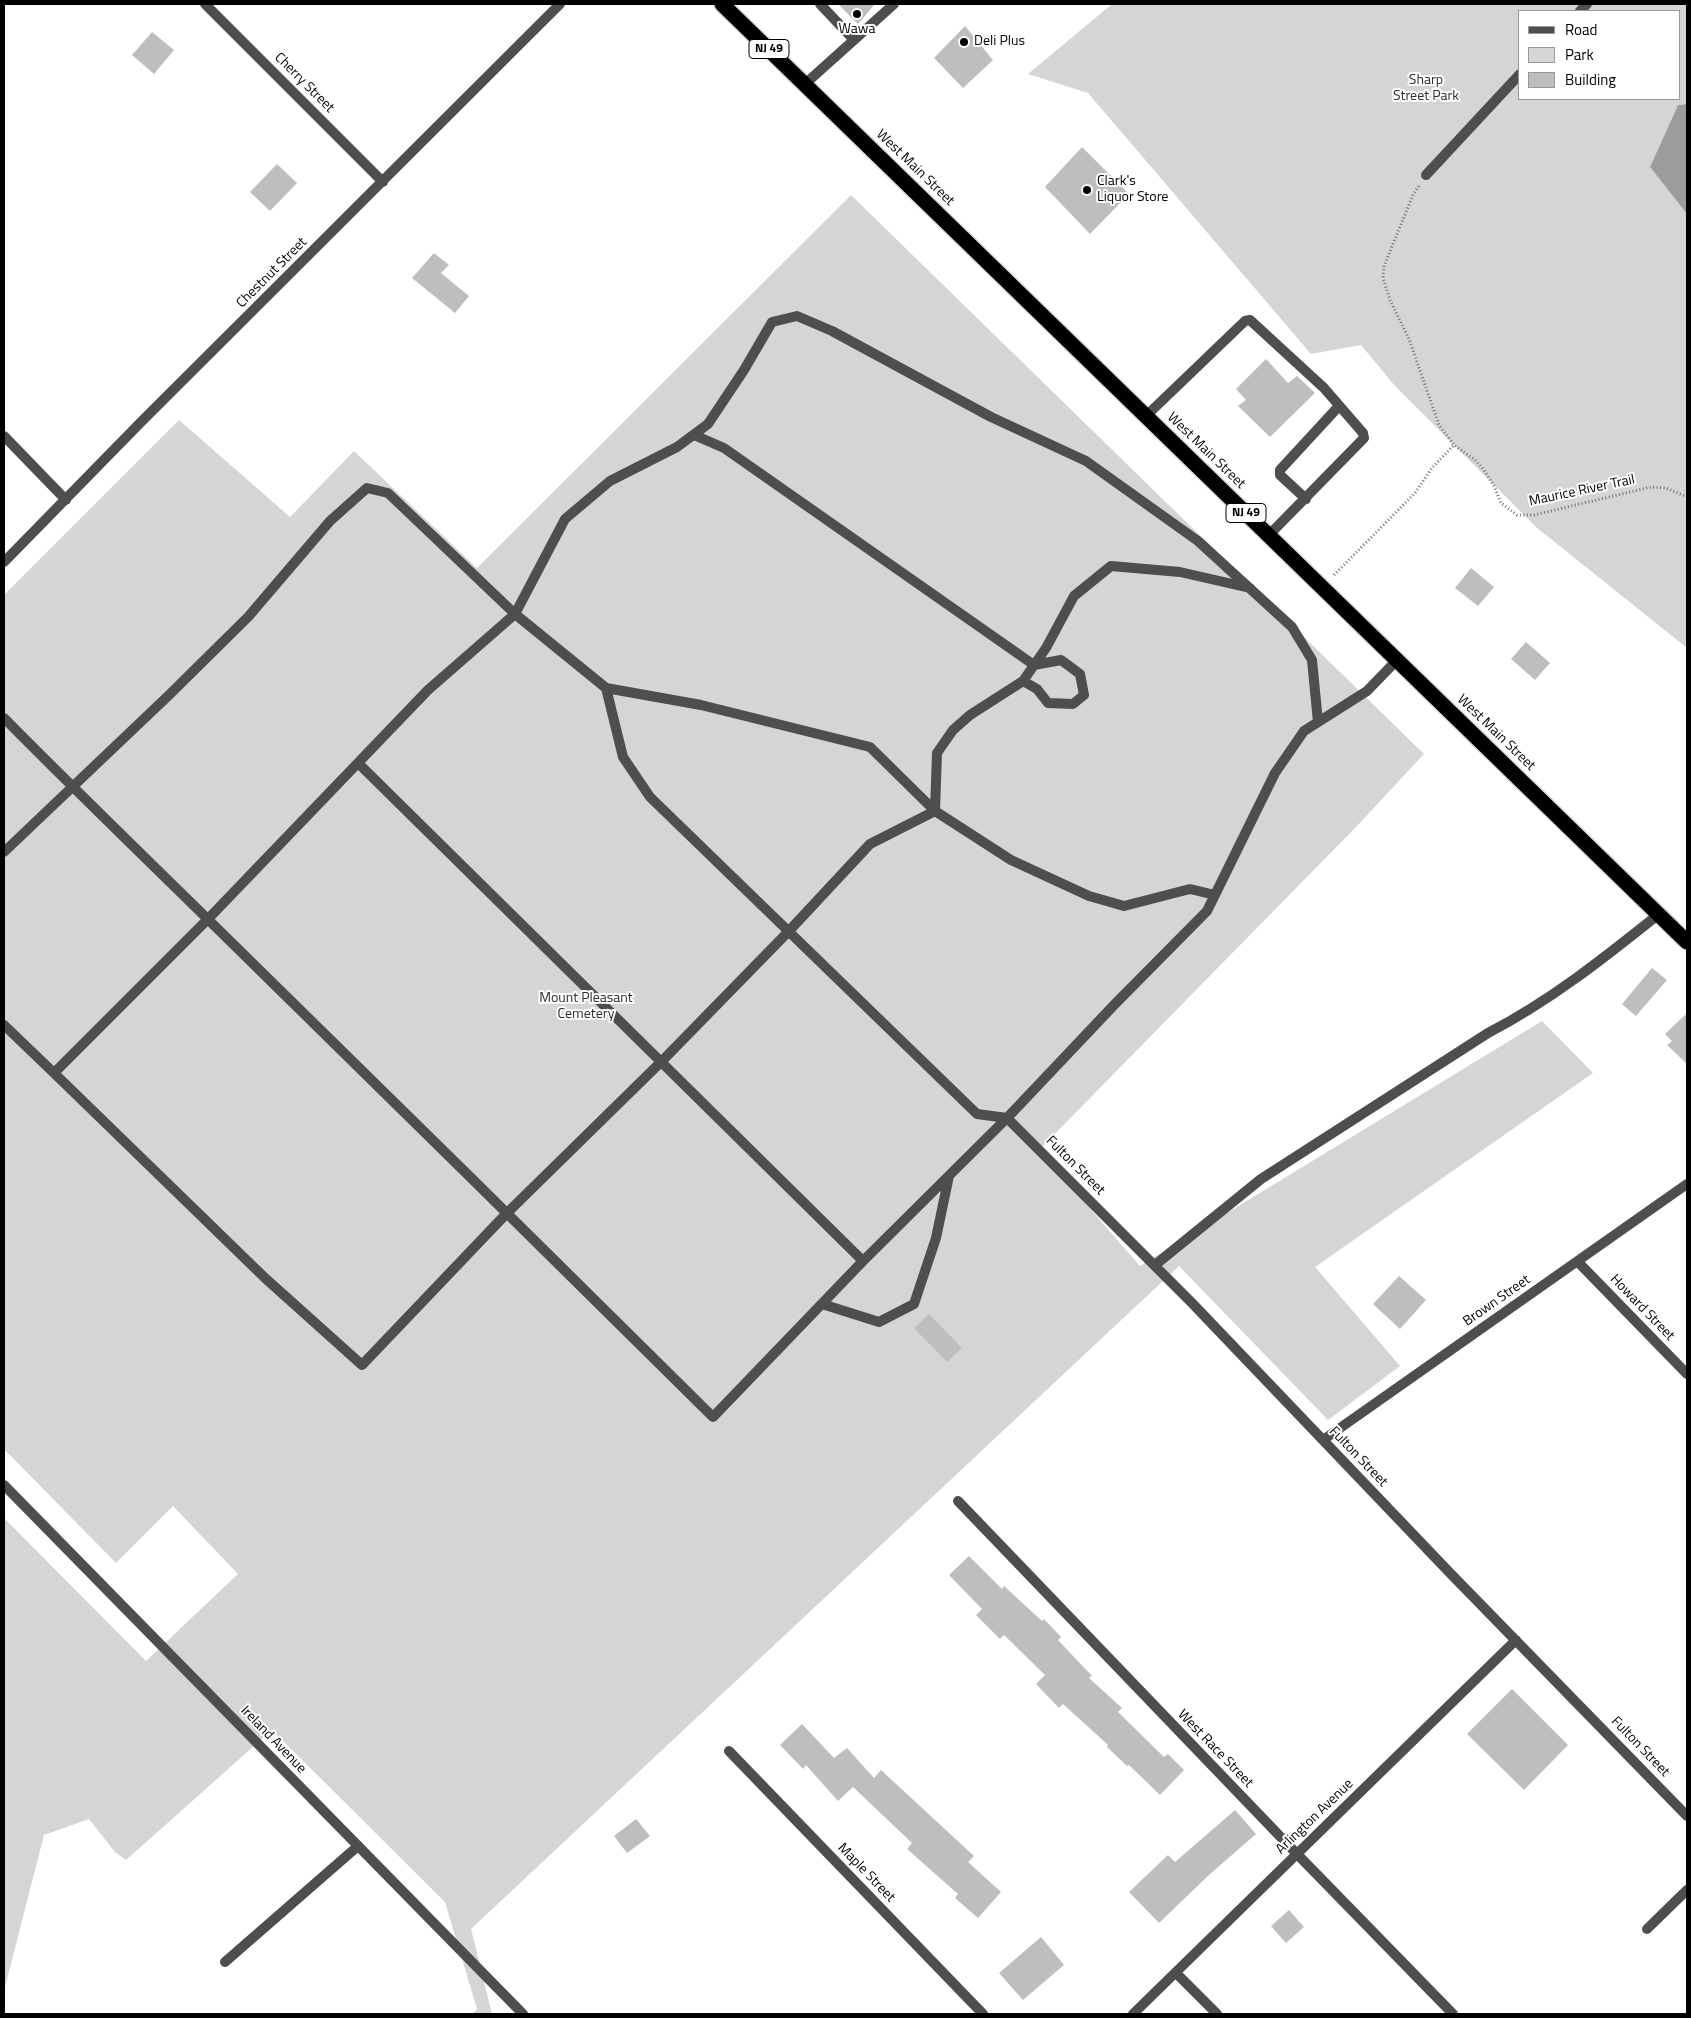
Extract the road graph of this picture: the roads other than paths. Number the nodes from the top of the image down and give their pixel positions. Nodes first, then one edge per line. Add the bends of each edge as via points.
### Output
1 (205, 4) edge
2 (560, 4) edge
3 (722, 4) edge
4 (820, 4) edge
5 (894, 4) edge
6 (854, 40) junction
7 (1518, 76) edge
8 (805, 84) junction
9 (1426, 175) dead end
10 (382, 182) junction
11 (1339, 406) junction
12 (1146, 416) junction
13 (694, 435) junction
14 (4, 436) edge
15 (1306, 499) junction
16 (66, 500) junction
17 (1269, 535) junction
18 (4, 562) edge
19 (1250, 588) junction
20 (515, 614) junction
21 (1397, 660) junction
22 (1034, 665) junction
23 (1023, 681) junction
24 (606, 688) junction
25 (4, 718) edge
26 (1318, 722) junction
27 (358, 763) junction
28 (72, 786) junction
29 (935, 811) junction
30 (4, 852) edge
31 (1215, 895) junction
32 (1659, 914) junction
33 (208, 918) junction
34 (788, 932) junction
35 (1687, 942) edge
36 (4, 1025) edge
37 (662, 1061) junction
38 (54, 1073) junction
39 (1007, 1118) junction
40 (949, 1176) junction
41 (1687, 1184) edge
42 (507, 1213) junction
43 (863, 1261) junction
44 (1578, 1262) junction
45 (1155, 1265) junction
46 (822, 1304) junction
47 (1687, 1374) edge
48 (1323, 1440) junction
49 (4, 1485) edge
50 (958, 1501) dead end
51 (1516, 1640) junction
52 (729, 1751) dead end
53 (1687, 1816) edge
54 (358, 1846) junction
55 (1297, 1854) junction
56 (1687, 1890) edge
57 (1647, 1928) dead end
58 (225, 1962) dead end
59 (1176, 1973) junction
60 (523, 2014) edge
61 (983, 2014) edge
62 (1133, 2014) edge
63 (1217, 2014) edge
64 (1453, 2014) edge

1 - 10 street, Cherry Street
2 - 10 street, Chestnut Street
3 - 8 highway, West Main Street / NJ 49
4 - 6 street
5 - 6 street
6 - 8 street
7 - 9 street
8 - 12 highway, West Main Street / NJ 49
10 - 16 street, Chestnut Street
11 - 12 street via 1324,388 1250,320 1245,321
11 - 15 street via 1364,438
11 - 15 street via 1280,470 1280,474
12 - 17 highway, West Main Street / NJ 49
13 - 19 street via 708,424 772,322 797,316 832,331 991,417 1086,461 1198,541
13 - 20 street via 610,481 565,519
13 - 22 street via 724,448
14 - 16 street
15 - 17 street
16 - 18 street, Chestnut Street
17 - 21 highway, West Main Street / NJ 49
19 - 22 street via 1180,572 1111,566 1074,596
19 - 26 street via 1292,627 1312,660
20 - 24 street
20 - 27 street via 428,690
20 - 28 street via 388,493 367,488 330,521 248,617
21 - 26 street via 1367,691
21 - 32 highway, West Main Street / NJ 49
22 - 23 street
22 - 23 street via 1061,660 1080,674 1084,695 1072,704 1048,703 1037,689
23 - 29 street via 970,715 953,730 937,752
24 - 29 street via 701,705 870,747
24 - 34 street via 623,757 650,797
25 - 28 street
26 - 31 street via 1304,731 1274,773
27 - 33 street
27 - 37 street
28 - 30 street
28 - 33 street
29 - 31 street via 1011,860 1089,896 1124,906 1190,889
29 - 34 street via 870,844
31 - 39 street via 1207,912
32 - 35 highway, West Main Street / NJ 49
32 - 45 street via 1524,1015 1488,1033 1261,1179
33 - 38 street
33 - 42 street
34 - 37 street
34 - 39 street via 977,1114
36 - 38 street
37 - 42 street
37 - 43 street
38 - 42 street via 264,1278 362,1365
39 - 40 street
39 - 45 street, Fulton Street
40 - 43 street
40 - 46 street via 936,1238 914,1304 879,1322
41 - 44 street, Brown Street
42 - 46 street via 713,1417
43 - 46 street
44 - 47 street, Howard Street
44 - 48 street, Brown Street
45 - 48 street, Fulton Street
48 - 51 street, Fulton Street
49 - 54 street, Ireland Avenue
50 - 55 street, West Race Street
51 - 53 street, Fulton Street
51 - 55 street, Arlington Avenue
52 - 61 street, Maple Street
54 - 58 street
54 - 60 street, Ireland Avenue
55 - 59 street, Arlington Avenue
55 - 64 street, West Race Street
56 - 57 street
59 - 62 street, Arlington Avenue
59 - 63 street

